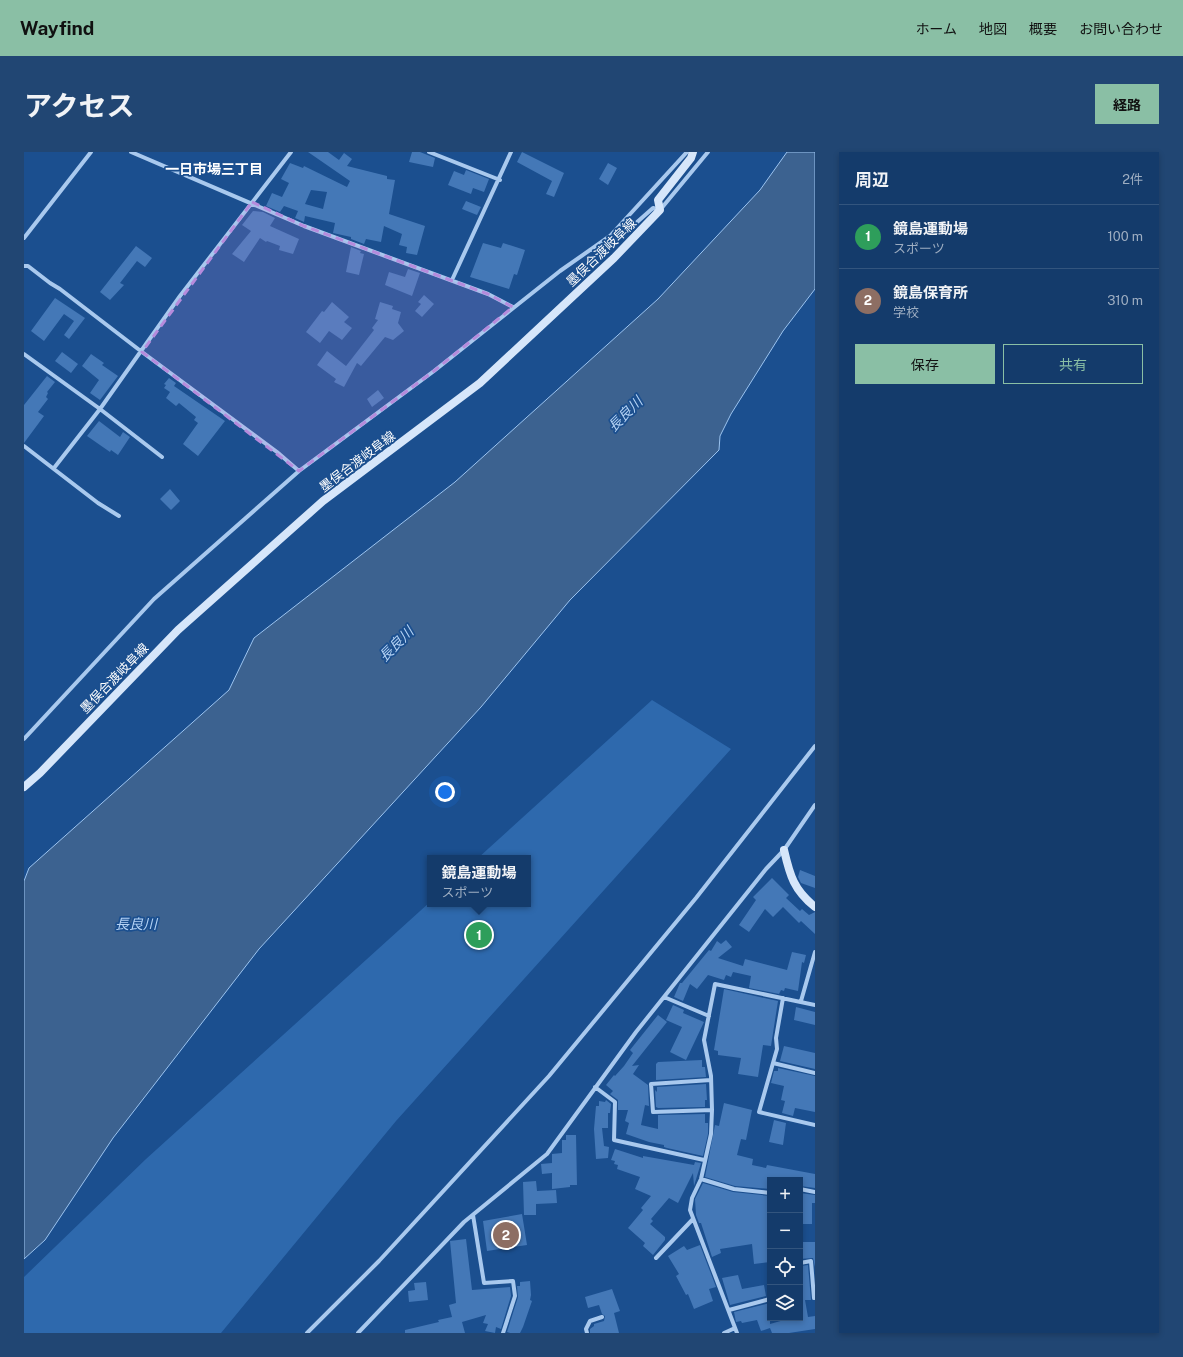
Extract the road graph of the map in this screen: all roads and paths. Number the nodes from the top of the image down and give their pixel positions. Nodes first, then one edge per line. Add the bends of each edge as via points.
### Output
1 (91, 152) edge
2 (131, 152) edge
3 (291, 152) edge
4 (429, 152) edge
5 (511, 152) edge
6 (687, 152) edge
7 (693, 152) edge
8 (708, 152) edge
9 (500, 180) junction
10 (252, 202) junction
11 (660, 210) junction
12 (24, 238) edge
13 (589, 250) junction
14 (24, 266) edge
15 (452, 280) junction
16 (513, 307) junction
17 (142, 352) junction
18 (24, 354) edge
19 (100, 409) junction
20 (24, 446) edge
21 (162, 457) dead end
22 (54, 468) junction
23 (299, 471) junction
24 (119, 516) dead end
25 (24, 739) edge
26 (815, 746) edge
27 (24, 787) edge
28 (815, 804) edge
29 (784, 850) junction
30 (815, 908) edge
31 (815, 952) edge
32 (664, 997) junction
33 (783, 998) junction
34 (801, 1001) junction
35 (815, 1005) edge
36 (708, 1016) junction
37 (773, 1063) junction
38 (815, 1073) edge
39 (711, 1080) junction
40 (595, 1086) junction
41 (712, 1110) junction
42 (815, 1125) edge
43 (704, 1160) junction
44 (700, 1179) junction
45 (803, 1190) edge
46 (815, 1192) edge
47 (767, 1193) edge
48 (473, 1215) junction
49 (693, 1219) junction
50 (656, 1258) dead end
51 (803, 1262) edge
52 (813, 1277) edge
53 (815, 1298) edge
54 (767, 1300) edge
55 (729, 1310) junction
56 (602, 1317) dead end
57 (736, 1331) edge
58 (307, 1333) edge
59 (358, 1333) edge
60 (503, 1333) edge
61 (587, 1333) edge
62 (724, 1333) edge

1 - 12 street
2 - 10 street
3 - 10 street
4 - 9 street
5 - 9 street
6 - 13 street via 610,236
7 - 11 main road via 658,200
8 - 11 street
9 - 15 street
10 - 15 street via 304,226
10 - 17 street via 180,296
11 - 13 street via 653,208 610,246
11 - 27 main road, 墨俣合渡岐阜線 via 614,258 480,382 323,501 178,630
13 - 16 street
14 - 17 street via 28,266 60,289
15 - 16 street
16 - 23 street via 434,371
17 - 19 street
17 - 23 street
18 - 19 street
19 - 21 street
19 - 22 street
20 - 22 street
22 - 24 street via 98,503
23 - 25 street via 154,599
26 - 58 street via 696,898 549,1076 379,1261
28 - 29 street
29 - 30 main road via 795,886
29 - 32 street
31 - 34 street
32 - 36 street
32 - 40 street
33 - 34 street
33 - 36 street via 715,984
33 - 37 street
34 - 35 street
36 - 39 street via 704,1040
37 - 38 street
37 - 42 street via 759,1112
39 - 41 street
39 - 41 street via 652,1084 653,1112
40 - 43 street via 614,1102 614,1140
40 - 48 street via 547,1154
41 - 43 street via 711,1134
43 - 44 street
44 - 47 street via 734,1189
44 - 49 street via 692,1198 690,1210
45 - 46 street
48 - 59 street
48 - 60 street via 484,1283 513,1281 515,1296
49 - 50 street
49 - 55 street
51 - 52 street via 811,1261
52 - 53 street
54 - 55 street
55 - 57 street
56 - 61 street via 590,1321
57 - 62 street

